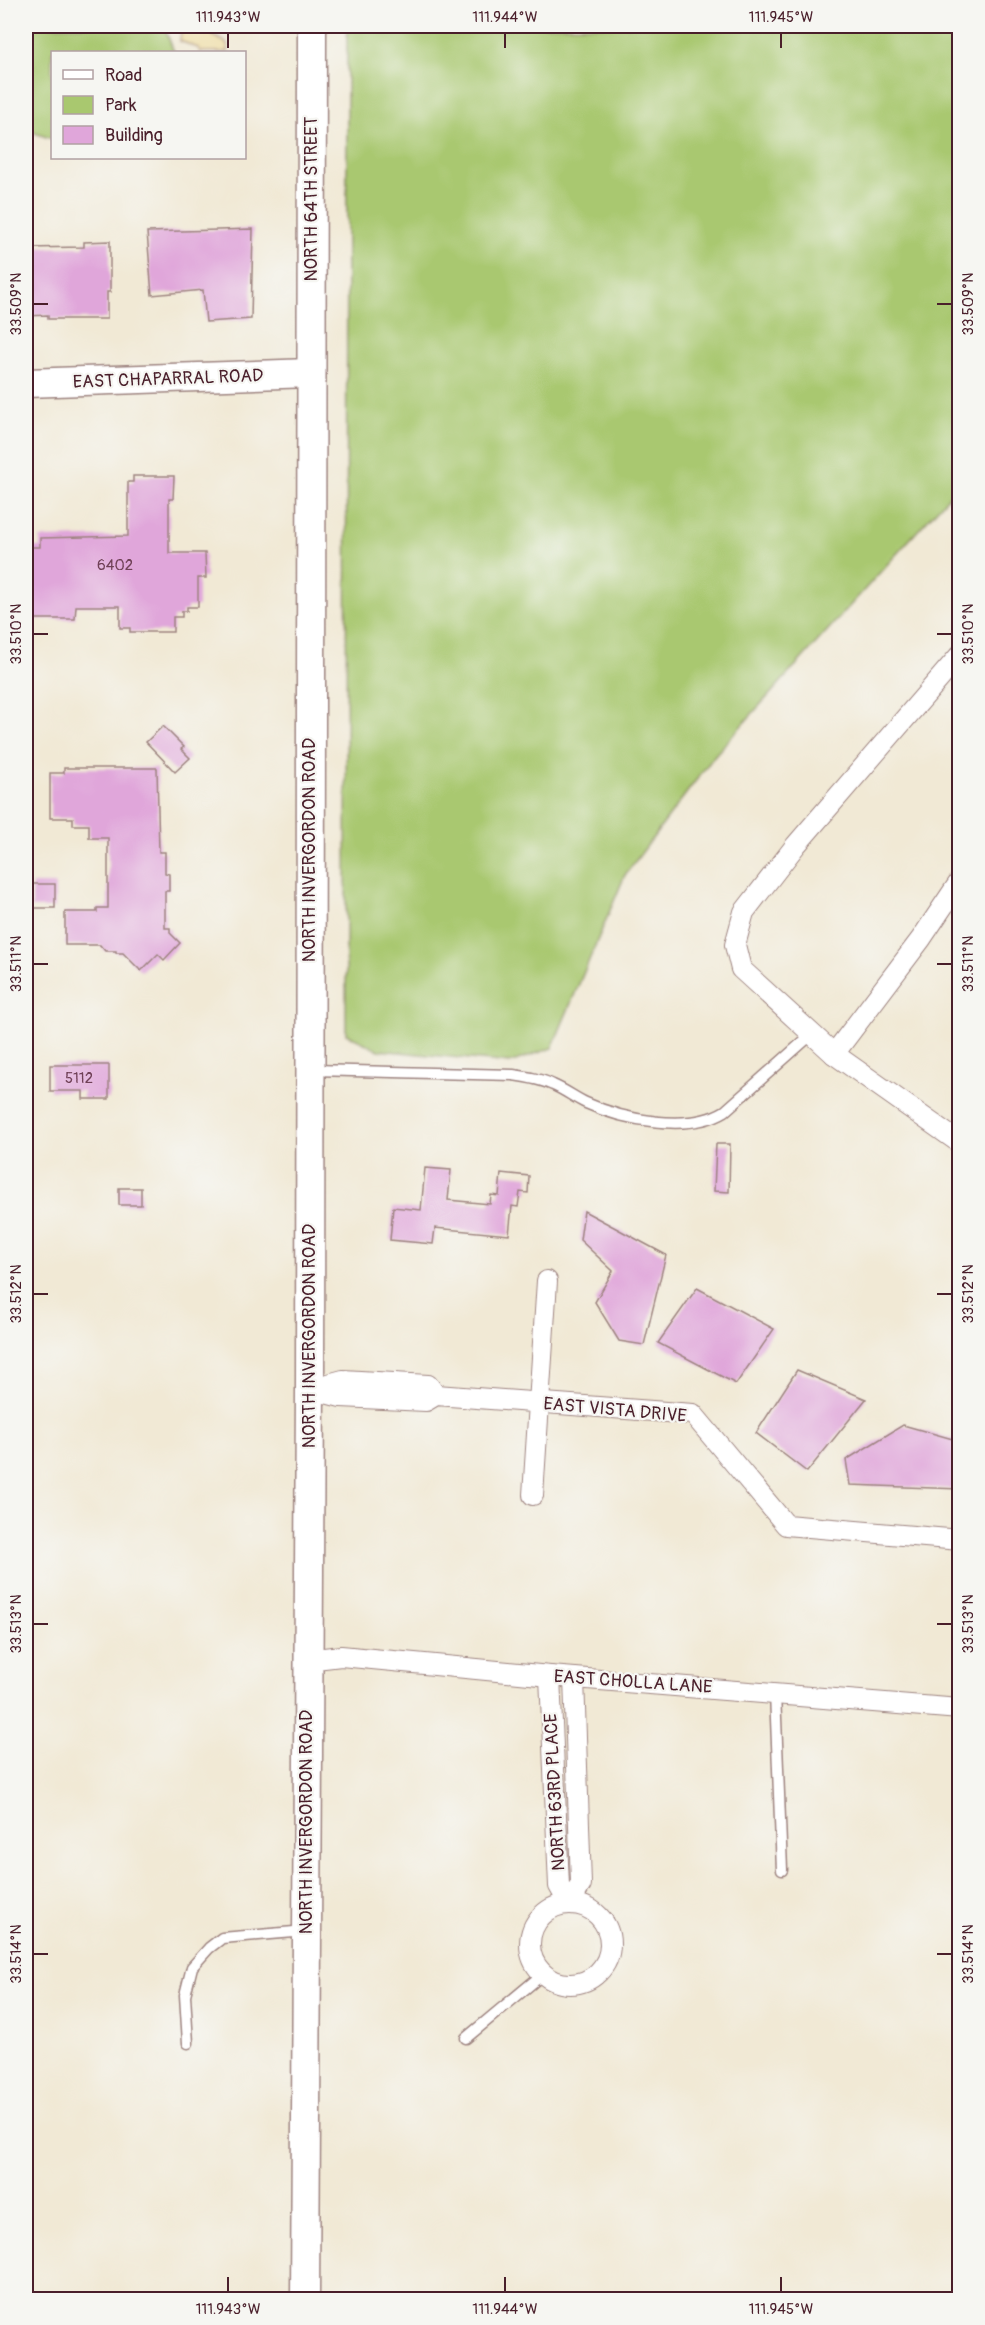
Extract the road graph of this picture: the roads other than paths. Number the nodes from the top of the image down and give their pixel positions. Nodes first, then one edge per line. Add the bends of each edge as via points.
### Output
1 (312, 26) edge
2 (310, 373) junction
3 (26, 383) edge
4 (960, 655) edge
5 (960, 881) edge
6 (812, 1034) junction
7 (834, 1054) junction
8 (309, 1070) junction
9 (960, 1143) edge
10 (547, 1281) dead end
11 (310, 1389) junction
12 (540, 1402) junction
13 (533, 1495) dead end
14 (960, 1540) edge
15 (307, 1660) junction
16 (550, 1676) junction
17 (574, 1678) junction
18 (775, 1693) junction
19 (960, 1709) edge
20 (782, 1870) dead end
21 (569, 1904) junction
22 (306, 1931) junction
23 (543, 1974) junction
24 (466, 2038) dead end
25 (188, 2043) dead end
26 (305, 2300) edge

1 - 2 street, NORTH 64TH STREET
2 - 3 street, EAST CHAPARRAL ROAD
2 - 8 street, NORTH INVERGORDON ROAD
4 - 6 street via 796,845 744,912 735,945 741,969
5 - 7 street
6 - 7 street
6 - 8 lane via 725,1111 712,1119 693,1122 625,1116 585,1103 535,1078 513,1075
7 - 9 street
8 - 11 street, NORTH INVERGORDON ROAD
10 - 12 street
11 - 12 street, EAST VISTA DRIVE via 343,1380 428,1385 436,1395
11 - 15 street, NORTH INVERGORDON ROAD
12 - 13 street
12 - 14 street, EAST VISTA DRIVE via 693,1414 786,1525
15 - 16 street, EAST CHOLLA LANE via 341,1656
15 - 22 street, NORTH INVERGORDON ROAD
16 - 17 street, EAST CHOLLA LANE
16 - 21 street, NORTH 63RD PLACE via 559,1886
17 - 18 street, EAST CHOLLA LANE
17 - 21 street, NORTH 63RD PLACE via 581,1884
18 - 19 street, EAST CHOLLA LANE
18 - 20 lane
21 - 23 street via 544,1913 530,1936 534,1963
21 - 23 street via 594,1912 602,1921 608,1932 608,1957 597,1973 581,1983 555,1982
22 - 25 lane via 222,1938 209,1948 192,1967 184,1995
22 - 26 street, NORTH INVERGORDON ROAD
23 - 24 lane

